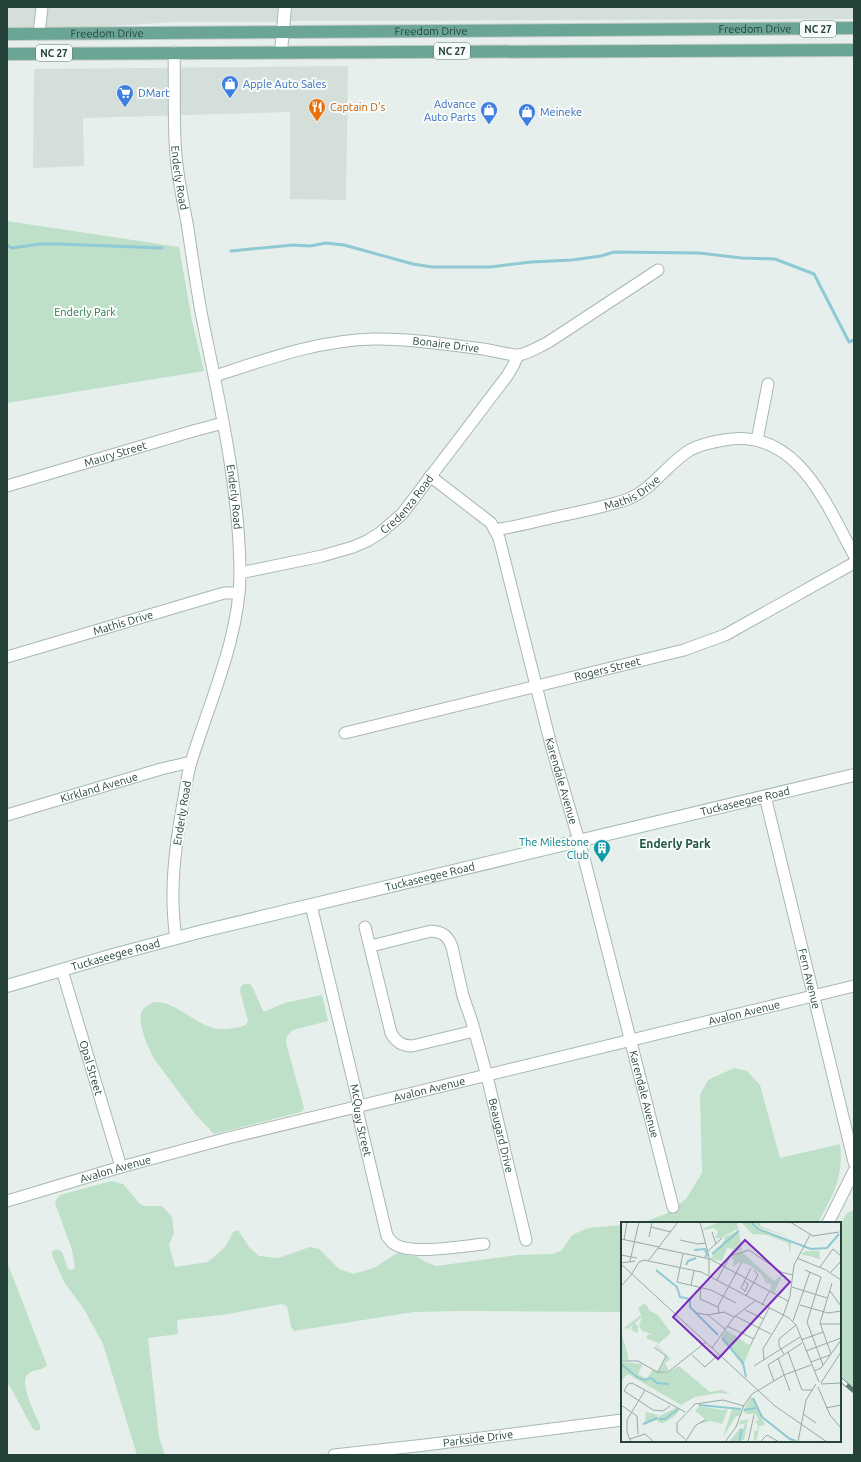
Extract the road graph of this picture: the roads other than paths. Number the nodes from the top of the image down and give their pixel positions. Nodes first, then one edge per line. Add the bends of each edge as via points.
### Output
1 (42, 7) edge
2 (285, 7) edge
3 (854, 28) edge
4 (690, 30) junction
5 (282, 31) junction
6 (7, 34) edge
7 (39, 34) junction
8 (7, 47) edge
9 (854, 50) edge
10 (688, 51) junction
11 (174, 52) junction
12 (282, 52) junction
13 (7, 54) edge
14 (658, 270) dead end
15 (518, 355) junction
16 (215, 376) junction
17 (768, 384) dead end
18 (223, 423) junction
19 (757, 440) junction
20 (430, 476) junction
21 (7, 486) edge
22 (495, 530) junction
23 (854, 555) edge
24 (854, 563) edge
25 (240, 573) junction
26 (239, 593) junction
27 (7, 657) edge
28 (535, 686) junction
29 (345, 733) dead end
30 (191, 762) junction
31 (854, 775) edge
32 (765, 796) junction
33 (7, 815) edge
34 (579, 841) junction
35 (311, 905) junction
36 (365, 926) dead end
37 (176, 938) junction
38 (370, 946) junction
39 (62, 970) junction
40 (7, 986) edge
41 (854, 986) edge
42 (813, 996) junction
43 (474, 1031) junction
44 (630, 1041) junction
45 (487, 1076) junction
46 (358, 1107) junction
47 (854, 1162) edge
48 (121, 1166) junction
49 (854, 1171) edge
50 (7, 1201) edge
51 (673, 1207) dead end
52 (828, 1222) edge
53 (526, 1240) dead end
54 (484, 1244) dead end
55 (621, 1420) edge
56 (334, 1455) edge

1 - 7 street
2 - 5 main road
3 - 4 main road, Freedom Drive / NC 27
4 - 5 main road, Freedom Drive / NC 27
4 - 10 main road
5 - 7 main road, Freedom Drive / NC 27
5 - 12 main road
6 - 7 main road, Freedom Drive / NC 27
7 - 8 main road via 30,47
9 - 10 main road, Freedom Drive / NC 27
10 - 12 main road, Freedom Drive / NC 27
11 - 12 main road, Freedom Drive / NC 27
11 - 13 main road, Freedom Drive / NC 27
11 - 16 street, Enderly Road via 176,157 201,316
14 - 15 street, Bonaire Drive via 547,343
15 - 16 street, Bonaire Drive via 395,339 344,340 313,346
15 - 20 street, Credenza Road via 507,376
16 - 18 street, Enderly Road
17 - 19 street
18 - 21 street, Maury Street
18 - 25 street, Enderly Road via 235,501
19 - 22 street, Mathis Drive via 733,438 703,444 680,457 640,493 628,499 577,513
19 - 23 street, Mathis Drive via 787,455 810,478
20 - 22 street, Karendale Avenue via 491,523
20 - 25 street, Credenza Road via 402,514 367,541 322,556
22 - 28 street, Karendale Avenue
24 - 28 street, Rogers Street via 725,635 684,650
25 - 26 street, Enderly Road
26 - 27 street, Mathis Drive via 224,593
26 - 30 street, Enderly Road via 227,650
28 - 29 street, Rogers Street
28 - 34 street, Karendale Avenue
30 - 33 street, Kirkland Avenue
30 - 37 street, Enderly Road via 173,875
31 - 32 main road, Tuckaseegee Road
32 - 34 main road, Tuckaseegee Road
32 - 42 street, Fern Avenue
34 - 35 main road, Tuckaseegee Road
34 - 44 street, Karendale Avenue
35 - 37 main road, Tuckaseegee Road
35 - 46 street, McQuay Street
36 - 38 street
37 - 39 main road, Tuckaseegee Road
38 - 43 street, Beaugard Drive via 431,931 444,934 452,947
38 - 43 street via 391,1033 399,1044 412,1046
39 - 40 main road, Tuckaseegee Road
39 - 48 street, Opal Street
41 - 42 street, Avalon Avenue
42 - 44 street, Avalon Avenue
42 - 47 street, Fern Avenue
43 - 45 street, Beaugard Drive
44 - 45 street, Avalon Avenue
44 - 51 street, Karendale Avenue
45 - 46 street, Avalon Avenue
45 - 53 street, Beaugard Drive
46 - 48 street, Avalon Avenue
46 - 54 street, McQuay Street via 387,1236 393,1243 416,1250
48 - 50 street, Avalon Avenue
49 - 52 street
55 - 56 street, Parkside Drive

